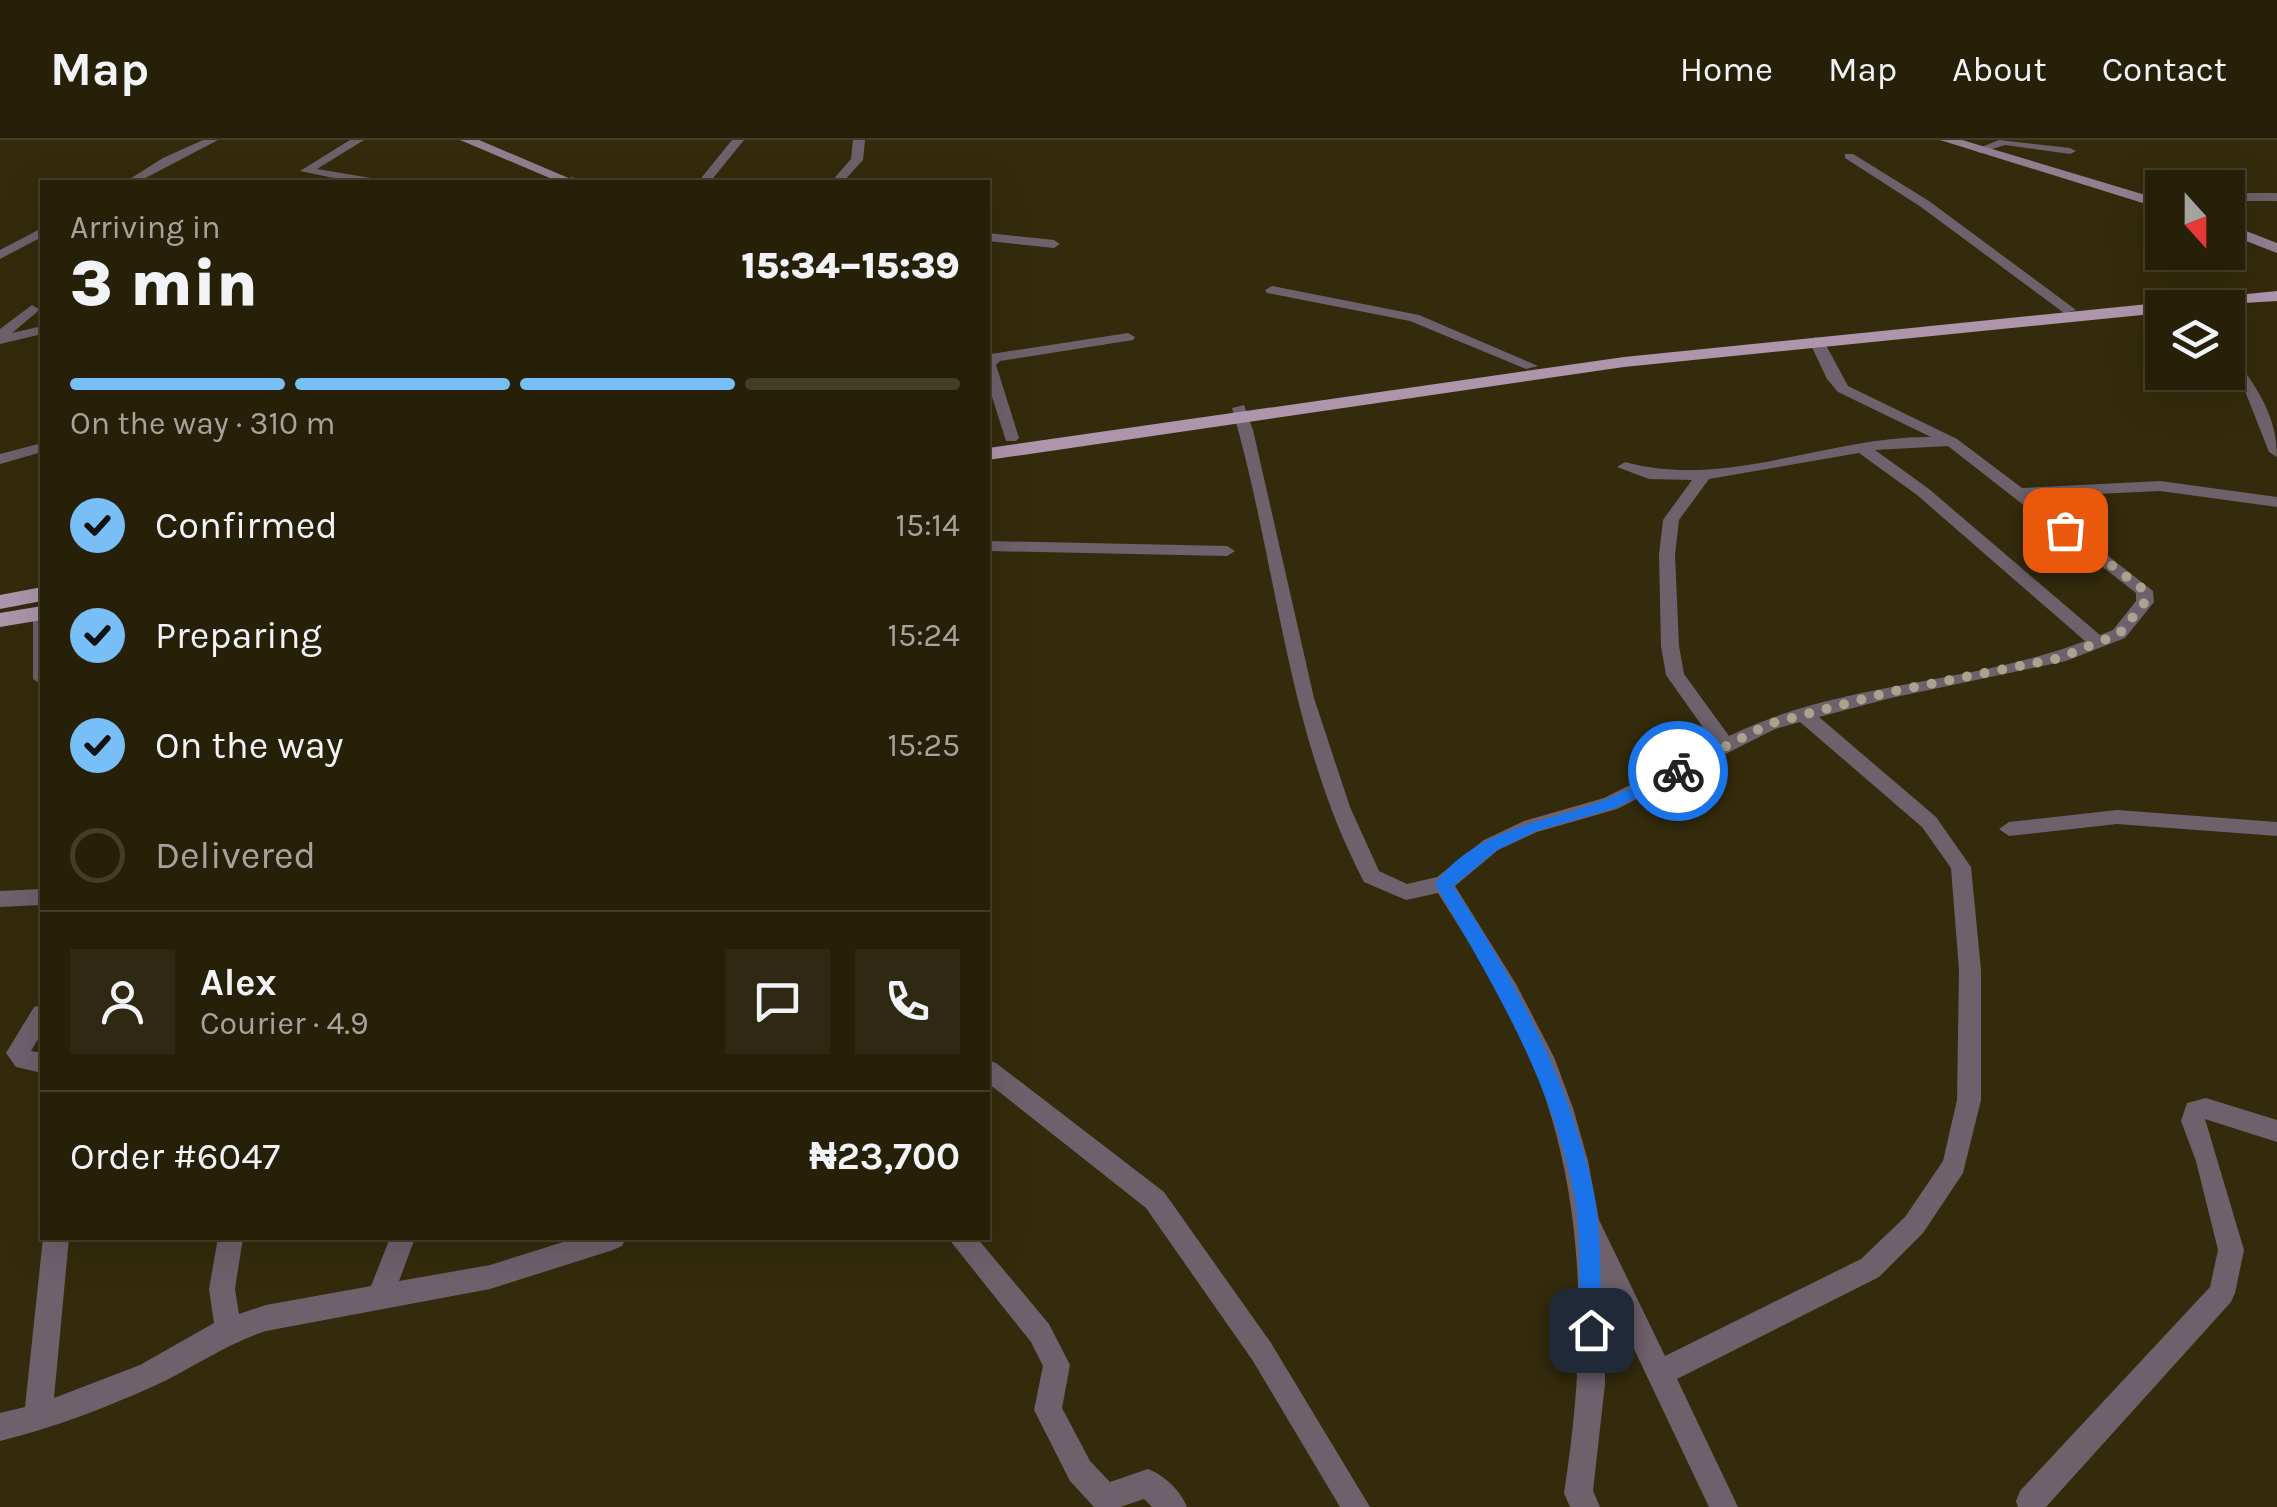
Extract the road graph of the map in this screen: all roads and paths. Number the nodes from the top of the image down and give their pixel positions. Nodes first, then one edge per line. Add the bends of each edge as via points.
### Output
1 (212, 140) edge
2 (358, 140) edge
3 (466, 140) edge
4 (738, 140) edge
5 (860, 140) edge
6 (1947, 140) edge
7 (1980, 150) junction
8 (2070, 151) dead end
9 (1849, 156) dead end
10 (135, 180) edge
11 (359, 180) edge
12 (566, 180) edge
13 (706, 180) edge
14 (838, 180) edge
15 (2245, 197) edge
16 (2277, 197) edge
17 (2145, 200) edge
18 (40, 233) edge
19 (990, 236) edge
20 (2245, 236) edge
21 (1054, 244) dead end
22 (2277, 248) edge
23 (0, 255) edge
24 (1272, 290) dead end
25 (2277, 293) edge
26 (2245, 297) edge
27 (32, 309) dead end
28 (2145, 309) edge
29 (2070, 310) junction
30 (1933, 327) junction
31 (40, 330) edge
32 (1128, 336) dead end
33 (0, 338) edge
34 (1816, 341) junction
35 (990, 363) edge
36 (1532, 366) junction
37 (990, 367) edge
38 (2245, 381) edge
39 (1240, 412) junction
40 (1011, 438) junction
41 (990, 441) edge
42 (1952, 442) junction
43 (1862, 448) junction
44 (40, 449) edge
45 (2277, 450) edge
46 (990, 454) edge
47 (0, 459) edge
48 (1625, 467) dead end
49 (1705, 474) junction
50 (2021, 493) junction
51 (2277, 502) edge
52 (990, 546) edge
53 (1227, 551) dead end
54 (40, 594) edge
55 (0, 602) edge
56 (40, 613) edge
57 (0, 620) edge
58 (2100, 643) junction
59 (1805, 716) junction
60 (1725, 744) junction
61 (2008, 828) dead end
62 (2277, 828) edge
63 (1444, 884) junction
64 (40, 897) edge
65 (0, 899) edge
66 (40, 1017) edge
67 (40, 1063) edge
68 (990, 1072) edge
69 (2277, 1130) edge
70 (1586, 1222) junction
71 (56, 1240) edge
72 (230, 1240) edge
73 (401, 1240) edge
74 (607, 1240) edge
75 (963, 1240) edge
76 (379, 1298) junction
77 (228, 1330) junction
78 (1662, 1372) junction
79 (38, 1418) junction
80 (0, 1427) edge
81 (1174, 1507) edge
82 (1356, 1507) edge
83 (1586, 1507) edge
84 (1724, 1507) edge
85 (2032, 1507) edge

1 - 10 street
2 - 11 street via 306,171
3 - 12 street
4 - 13 street
5 - 14 street via 857,160
6 - 7 street
7 - 8 street via 2004,142
7 - 17 street
9 - 29 street
15 - 16 street
18 - 23 street
19 - 21 street
20 - 22 street
24 - 36 street via 1414,318
25 - 26 main road
25 - 29 main road
27 - 33 street
28 - 30 main road
29 - 30 main road
30 - 34 main road
30 - 36 main road
31 - 33 street
32 - 35 street
34 - 39 main road
34 - 42 street via 1842,389
36 - 39 main road
37 - 40 street
38 - 45 street
39 - 40 main road
39 - 46 main road
39 - 63 street via 1254,447 1279,587 1326,772 1372,876 1406,892
40 - 41 main road
42 - 43 street
42 - 50 street
43 - 49 street
43 - 58 street via 1924,492
44 - 47 street
48 - 49 street via 1644,477
49 - 60 street via 1671,520 1670,646 1674,675
50 - 51 street via 2160,486
50 - 58 street via 2144,590 2136,615
52 - 53 street
54 - 55 main road
56 - 57 main road
58 - 59 street
59 - 60 street
59 - 78 street via 1928,822 1961,867 1970,970 1962,1133 1954,1166 1914,1225 1870,1268
60 - 63 street via 1610,804 1491,845
61 - 62 street via 2117,817
63 - 70 street via 1543,1059 1583,1187
64 - 65 street
66 - 67 street via 17,1053
68 - 82 street via 1155,1200 1262,1352
69 - 85 street via 2195,1110 2232,1250 2222,1293 2030,1501
70 - 78 street
70 - 83 street via 1589,1431 1578,1493
71 - 79 street
72 - 77 street via 222,1288
73 - 76 street
74 - 76 street via 490,1277
75 - 81 street via 1040,1333 1056,1365 1048,1410 1080,1470 1105,1498 1148,1483
76 - 77 street
77 - 79 street via 148,1374
78 - 84 street
79 - 80 street

